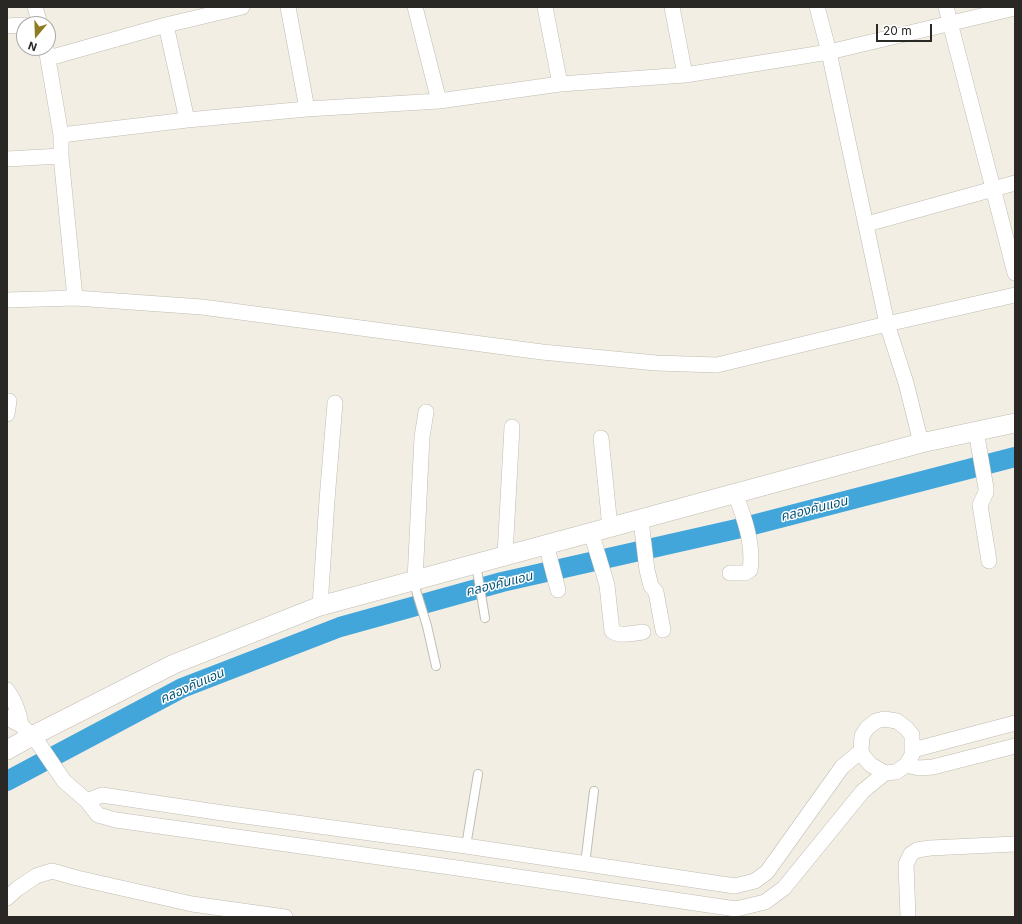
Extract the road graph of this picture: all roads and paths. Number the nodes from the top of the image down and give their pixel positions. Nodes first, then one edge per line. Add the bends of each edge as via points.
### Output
1 (242, 7) edge
2 (288, 7) edge
3 (415, 7) edge
4 (545, 7) edge
5 (672, 7) edge
6 (817, 7) edge
7 (946, 7) edge
8 (1015, 8) edge
9 (950, 24) junction
10 (166, 25) junction
11 (56, 51) edge
12 (829, 52) junction
13 (48, 56) edge
14 (685, 75) junction
15 (560, 84) junction
16 (439, 101) junction
17 (307, 110) junction
18 (187, 120) junction
19 (61, 135) junction
20 (61, 156) junction
21 (7, 159) edge
22 (1015, 183) edge
23 (994, 189) junction
24 (867, 224) junction
25 (1015, 272) edge
26 (1015, 295) edge
27 (75, 298) junction
28 (7, 300) edge
29 (887, 324) junction
30 (336, 403) dead end
31 (426, 412) dead end
32 (1015, 422) edge
33 (512, 427) dead end
34 (601, 438) dead end
35 (978, 438) junction
36 (921, 443) junction
37 (735, 493) junction
38 (610, 527) junction
39 (642, 529) junction
40 (591, 532) junction
41 (549, 551) junction
42 (505, 555) junction
43 (989, 561) dead end
44 (477, 567) junction
45 (730, 572) dead end
46 (415, 583) junction
47 (558, 590) dead end
48 (320, 606) junction
49 (485, 618) dead end
50 (663, 630) dead end
51 (643, 632) dead end
52 (436, 666) dead end
53 (7, 690) edge
54 (7, 717) edge
55 (1015, 723) edge
56 (30, 735) junction
57 (1015, 746) edge
58 (7, 750) edge
59 (913, 750) junction
60 (861, 751) junction
61 (906, 765) junction
62 (885, 773) junction
63 (478, 774) dead end
64 (594, 791) dead end
65 (88, 801) junction
66 (1015, 844) edge
67 (466, 846) junction
68 (584, 864) junction
69 (7, 898) edge
70 (285, 917) edge
71 (908, 917) edge

1 - 10 street
2 - 17 street
3 - 16 street
4 - 15 street
5 - 14 street
6 - 12 street
7 - 9 street
8 - 9 street
9 - 12 street
9 - 23 street
10 - 11 street
10 - 18 street
12 - 14 street
12 - 24 street
13 - 19 street
14 - 15 street
15 - 16 street
16 - 17 street
17 - 18 street
18 - 19 street
19 - 20 street
20 - 21 street
20 - 27 street
22 - 23 street
23 - 24 street
23 - 25 street
24 - 29 street
26 - 29 street
27 - 28 street
27 - 29 street via 202,307 542,352 656,363 717,365
29 - 36 street
30 - 48 street
31 - 46 street via 422,438
32 - 35 street
33 - 42 street
34 - 38 street
35 - 36 street
35 - 43 street via 986,488 980,505
36 - 37 street
37 - 39 street
37 - 45 street via 751,550 750,570 743,574
38 - 39 street
38 - 40 street
39 - 50 street via 647,570 651,586 656,592
40 - 41 street
40 - 51 street via 607,585 612,631 616,634
41 - 42 street
41 - 47 street
42 - 44 street
44 - 46 street
44 - 49 lane
46 - 48 street
46 - 52 lane
48 - 56 street via 174,664
53 - 56 street
54 - 56 street
55 - 59 street
56 - 58 street
56 - 65 street via 64,781
57 - 61 street via 933,767 919,768
59 - 60 street via 912,735 906,728 897,721 884,719 876,721 862,736
59 - 61 street
60 - 62 street via 871,765
60 - 68 street via 842,767 767,872 755,881 735,886
61 - 62 street via 896,772
62 - 65 street via 863,791 784,888 764,902 736,909 116,820 98,814
63 - 67 lane
64 - 68 lane
65 - 67 street via 102,795
66 - 71 street via 930,848 917,850 911,854 906,864
67 - 68 street
69 - 70 street via 36,876 52,871 192,904

